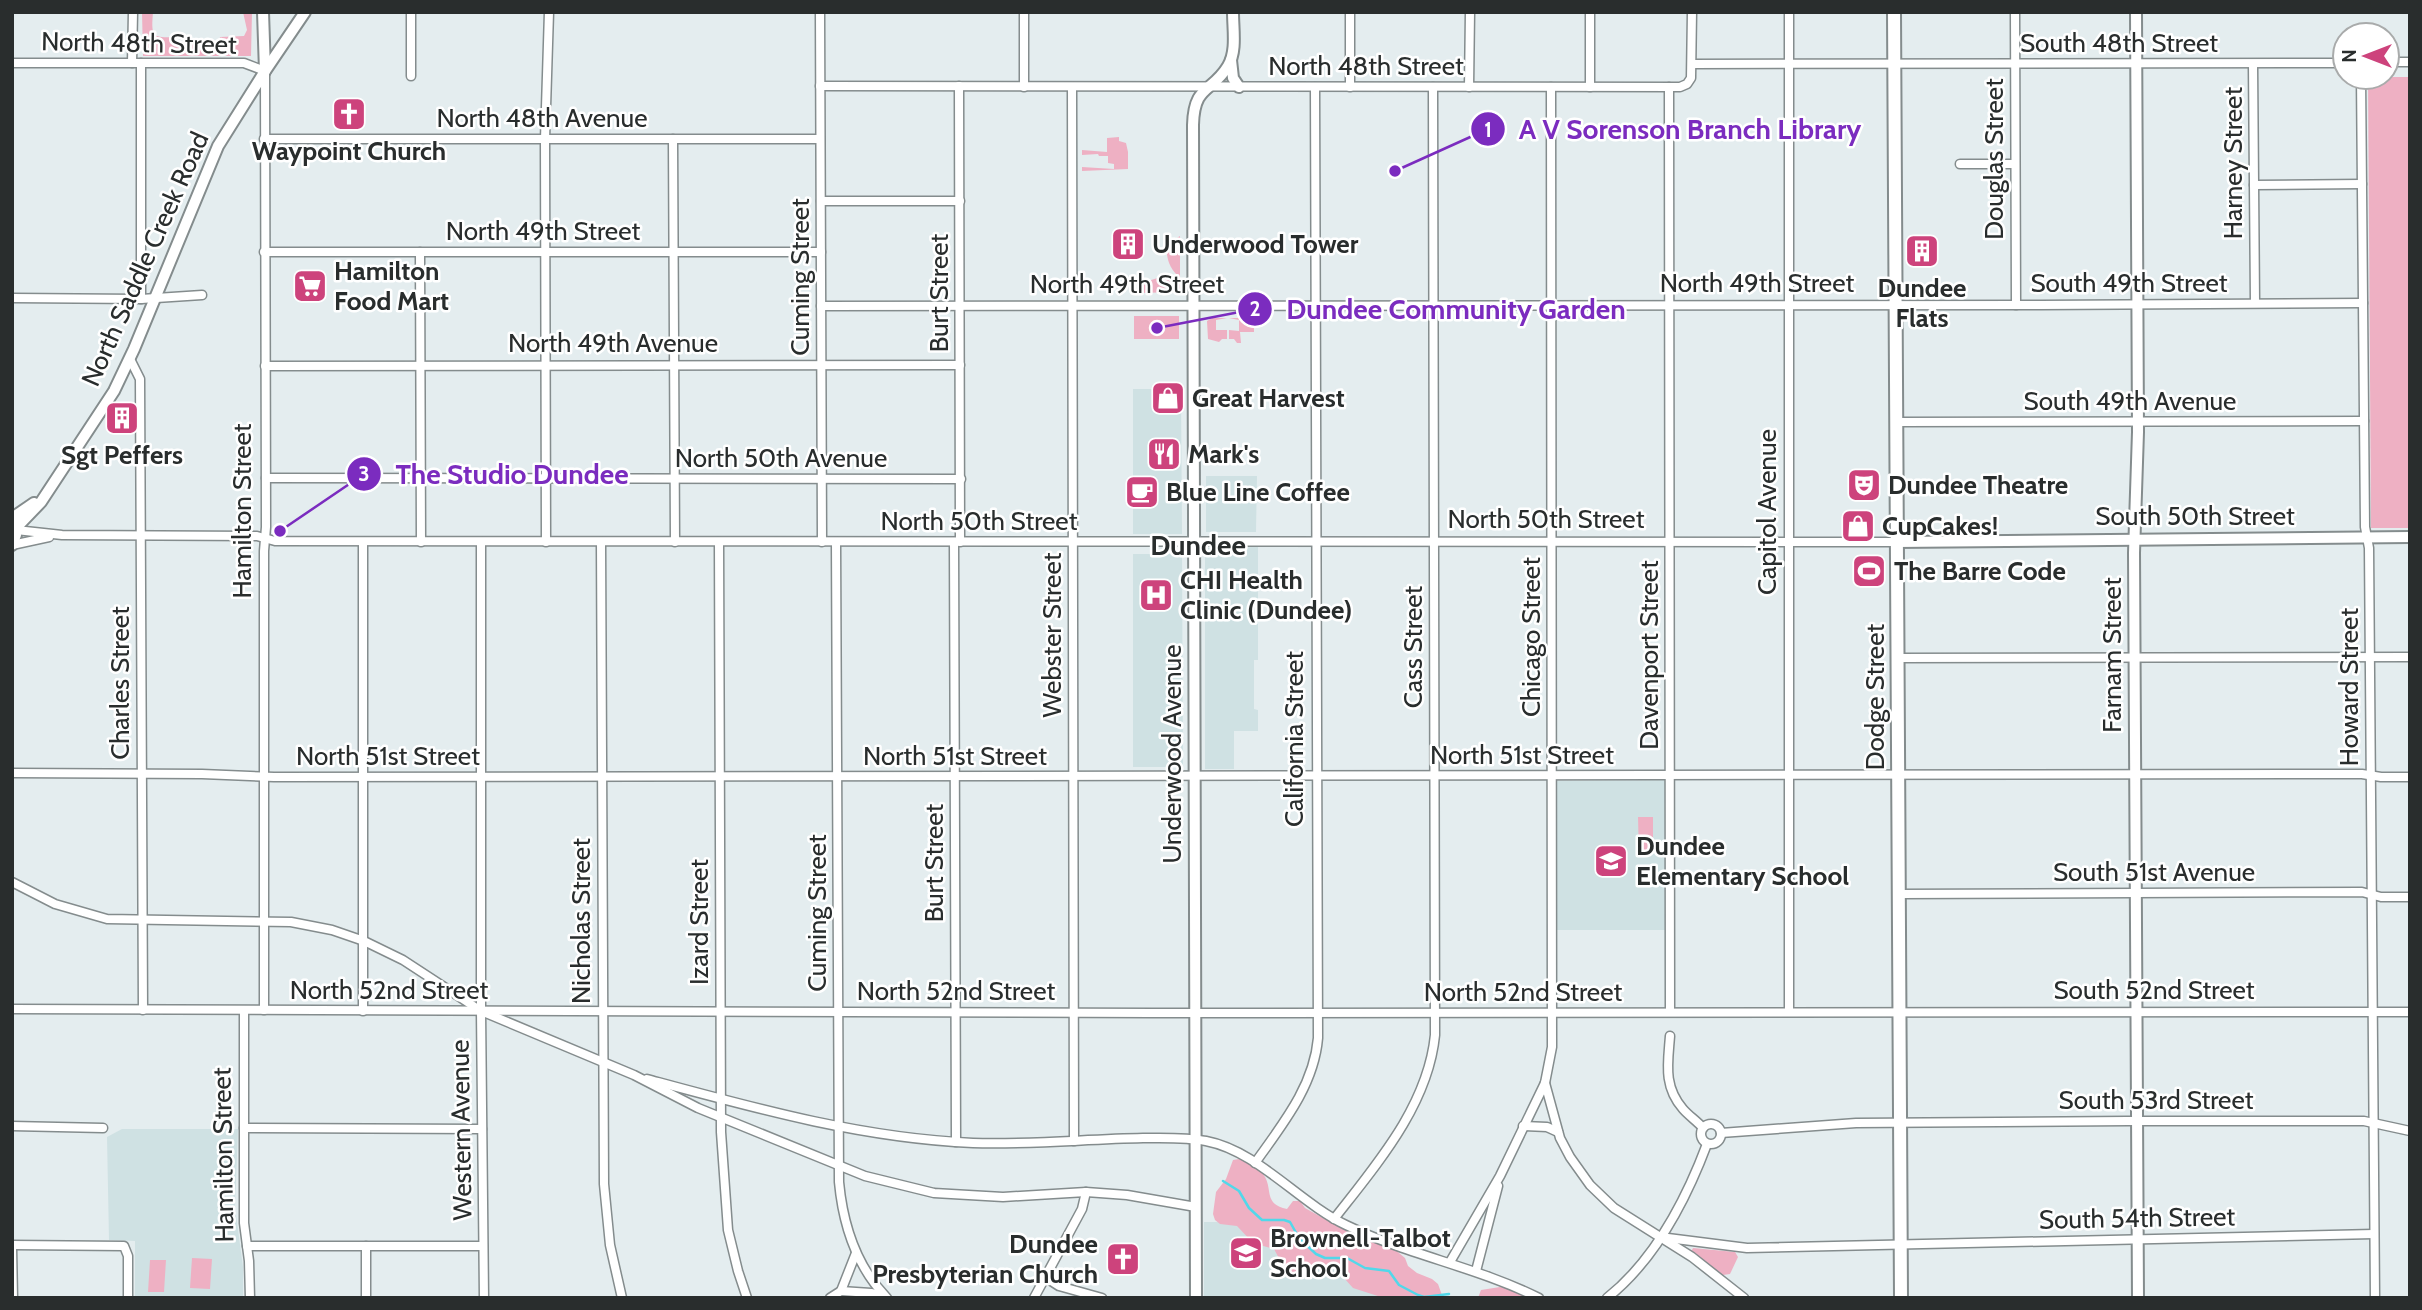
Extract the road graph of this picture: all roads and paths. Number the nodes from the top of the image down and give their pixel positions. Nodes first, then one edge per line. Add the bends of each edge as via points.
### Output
1 (132, 12) edge
2 (263, 12) edge
3 (305, 12) edge
4 (411, 12) edge
5 (549, 12) edge
6 (820, 12) edge
7 (1024, 12) edge
8 (1233, 12) edge
9 (1350, 12) edge
10 (1470, 12) edge
11 (1590, 12) edge
12 (1692, 12) edge
13 (1789, 12) edge
14 (1894, 12) edge
15 (2015, 12) edge
16 (2136, 12) edge
17 (1231, 59) junction
18 (12, 63) edge
19 (137, 63) junction
20 (2331, 63) edge
21 (1692, 64) junction
22 (1788, 64) junction
23 (1894, 64) junction
24 (2015, 64) junction
25 (2135, 64) junction
26 (2253, 64) junction
27 (265, 71) junction
28 (411, 76) dead end
29 (820, 86) junction
30 (959, 86) junction
31 (1072, 86) junction
32 (1024, 87) junction
33 (1207, 87) junction
34 (1239, 87) junction
35 (1315, 87) junction
36 (1350, 87) junction
37 (1433, 87) junction
38 (1469, 87) junction
39 (1551, 87) junction
40 (1590, 87) junction
41 (1669, 87) junction
42 (2361, 91) edge
43 (264, 139) junction
44 (545, 139) junction
45 (673, 139) junction
46 (820, 139) junction
47 (1960, 164) dead end
48 (2015, 164) junction
49 (2362, 184) junction
50 (2254, 185) junction
51 (821, 201) junction
52 (960, 201) junction
53 (546, 251) junction
54 (821, 251) junction
55 (264, 252) junction
56 (420, 252) junction
57 (673, 252) junction
58 (202, 295) dead end
59 (12, 298) edge
60 (154, 298) junction
61 (141, 299) junction
62 (2255, 303) junction
63 (2363, 303) junction
64 (1316, 304) junction
65 (1434, 304) junction
66 (1552, 304) junction
67 (1670, 304) junction
68 (1788, 304) junction
69 (1895, 304) junction
70 (2137, 304) junction
71 (1072, 305) junction
72 (1194, 305) junction
73 (2016, 305) junction
74 (821, 306) junction
75 (960, 306) junction
76 (130, 359) junction
77 (546, 364) junction
78 (674, 364) junction
79 (821, 364) junction
80 (420, 365) junction
81 (960, 365) junction
82 (265, 366) junction
83 (2138, 421) junction
84 (2364, 421) junction
85 (1896, 422) junction
86 (266, 478) junction
87 (421, 478) junction
88 (548, 478) junction
89 (675, 478) junction
90 (822, 479) junction
91 (961, 479) junction
92 (14, 524) edge
93 (62, 535) junction
94 (141, 535) junction
95 (2410, 537) edge
96 (265, 538) junction
97 (2367, 538) junction
98 (2134, 539) junction
99 (1434, 540) junction
100 (1552, 540) junction
101 (1670, 540) junction
102 (1788, 540) junction
103 (1072, 541) junction
104 (1194, 541) junction
105 (1316, 541) junction
106 (363, 542) junction
107 (421, 542) junction
108 (481, 542) junction
109 (547, 542) junction
110 (601, 542) junction
111 (675, 542) junction
112 (719, 542) junction
113 (822, 542) junction
114 (836, 542) junction
115 (957, 542) junction
116 (1896, 542) junction
117 (12, 545) edge
118 (2134, 657) junction
119 (2370, 657) junction
120 (2410, 657) edge
121 (1897, 658) junction
122 (12, 773) edge
123 (142, 774) junction
124 (2135, 775) junction
125 (265, 776) junction
126 (1552, 776) junction
127 (1670, 776) junction
128 (1788, 776) junction
129 (1898, 776) junction
130 (2371, 776) junction
131 (363, 777) junction
132 (601, 777) junction
133 (720, 777) junction
134 (837, 777) junction
135 (955, 777) junction
136 (1073, 777) junction
137 (1195, 777) junction
138 (1317, 777) junction
139 (1434, 777) junction
140 (2410, 777) edge
141 (480, 778) junction
142 (12, 882) edge
143 (2136, 893) junction
144 (1899, 894) junction
145 (2372, 895) junction
146 (2410, 897) edge
147 (143, 921) junction
148 (265, 921) junction
149 (364, 941) junction
150 (12, 1009) edge
151 (143, 1010) junction
152 (264, 1010) junction
153 (2373, 1010) junction
154 (244, 1011) junction
155 (363, 1011) junction
156 (481, 1011) junction
157 (2136, 1011) junction
158 (602, 1012) junction
159 (720, 1012) junction
160 (838, 1012) junction
161 (1552, 1012) junction
162 (1670, 1012) junction
163 (1790, 1012) junction
164 (1899, 1012) junction
165 (2410, 1012) edge
166 (956, 1013) junction
167 (1074, 1013) junction
168 (1195, 1013) junction
169 (1317, 1013) junction
170 (1435, 1013) junction
171 (1670, 1035) dead end
172 (603, 1063) junction
173 (634, 1075) junction
174 (1545, 1083) junction
175 (720, 1099) junction
176 (720, 1116) junction
177 (2137, 1121) junction
178 (1900, 1122) junction
179 (2374, 1123) junction
180 (12, 1126) edge
181 (1523, 1126) junction
182 (838, 1127) junction
183 (103, 1128) dead end
184 (244, 1128) junction
185 (1703, 1128) junction
186 (482, 1129) junction
187 (2410, 1131) edge
188 (1558, 1132) junction
189 (1721, 1133) junction
190 (1196, 1139) junction
191 (1074, 1141) junction
192 (956, 1142) junction
193 (1707, 1144) junction
194 (1255, 1163) junction
195 (838, 1166) junction
196 (1500, 1176) junction
197 (1086, 1192) junction
198 (1196, 1206) junction
199 (1334, 1219) junction
200 (2374, 1234) junction
201 (1660, 1237) junction
202 (2138, 1239) junction
203 (1901, 1244) junction
204 (247, 1246) junction
205 (366, 1246) junction
206 (483, 1246) junction
207 (12, 1247) edge
208 (856, 1253) junction
209 (1450, 1262) junction
210 (1476, 1271) junction
211 (1045, 1277) junction
212 (841, 1291) junction
213 (886, 1297) edge
214 (13, 1298) edge
215 (128, 1298) edge
216 (250, 1298) edge
217 (366, 1298) edge
218 (484, 1298) edge
219 (622, 1298) edge
220 (747, 1298) edge
221 (830, 1298) edge
222 (1034, 1298) edge
223 (1102, 1298) edge
224 (1196, 1298) edge
225 (1539, 1298) edge
226 (1608, 1298) edge
227 (1744, 1298) edge
228 (1901, 1298) edge
229 (2138, 1298) edge
230 (2375, 1298) edge

1 - 19 street
2 - 27 main road, Hamilton Street
3 - 27 main road, North Saddle Creek Road
4 - 28 street
5 - 44 street
6 - 29 street, Cuming Street
7 - 32 street
8 - 17 main road
9 - 36 street
10 - 38 street
11 - 40 street
12 - 21 street
13 - 22 street, Capitol Avenue
14 - 23 highway, Dodge Street
15 - 24 street, Douglas Street
16 - 25 main road, Farnam Street
17 - 33 main road
17 - 34 main road
18 - 19 street, North 48th Street
19 - 27 street, North 48th Street via 244,63
19 - 61 street
20 - 26 street, South 48th Street
21 - 22 street
21 - 41 street via 1689,83
22 - 23 street
22 - 68 street, Capitol Avenue
23 - 24 street, South 48th Street
23 - 69 highway, Dodge Street
24 - 25 street, South 48th Street
24 - 48 street, Douglas Street
25 - 26 street, South 48th Street
25 - 70 main road, Farnam Street
26 - 50 street, Harney Street
27 - 43 street, Hamilton Street
27 - 60 main road, North Saddle Creek Road via 211,162
29 - 30 street, North 48th Street
29 - 46 street, Cuming Street
30 - 32 street, North 48th Street
30 - 52 street, Burt Street
31 - 32 street, North 48th Street
31 - 33 street, North 48th Street
31 - 71 street, Webster Street
33 - 34 street, North 48th Street
33 - 72 main road, Underwood Avenue via 1193,116
34 - 35 street, North 48th Street
35 - 36 street, North 48th Street
35 - 64 street, California Street
36 - 37 street, North 48th Street
37 - 38 street, North 48th Street
37 - 65 street, Cass Street
38 - 39 street, North 48th Street
39 - 40 street, North 48th Street
39 - 66 street, Chicago Street
40 - 41 street, North 48th Street
41 - 67 street, Davenport Street
42 - 49 street, Howard Street
43 - 44 street, North 48th Avenue
43 - 55 street, Hamilton Street
44 - 45 street, North 48th Avenue
44 - 53 street
45 - 46 street, North 48th Avenue
45 - 57 street
46 - 51 street, Cuming Street
47 - 48 street
48 - 73 street, Douglas Street
49 - 50 street
49 - 63 street, Howard Street
50 - 62 street, Harney Street
51 - 52 street
51 - 54 street, Cuming Street
52 - 75 street, Burt Street
53 - 56 street, North 49th Street
53 - 57 street, North 49th Street
53 - 77 street
54 - 57 street, North 49th Street
54 - 74 street, Cuming Street
55 - 56 street, North 49th Street
55 - 82 street, Hamilton Street
56 - 80 street
57 - 78 street
58 - 60 street
59 - 61 street
60 - 61 street
60 - 76 main road, North Saddle Creek Road
62 - 63 street, South 49th Street
62 - 70 street, South 49th Street
63 - 84 street, Howard Street
64 - 65 street, North 49th Street
64 - 72 street, North 49th Street
64 - 105 street, California Street
65 - 66 street, North 49th Street
65 - 99 street, Cass Street
66 - 67 street, North 49th Street
66 - 100 street, Chicago Street
67 - 68 street, North 49th Street
67 - 101 street, Davenport Street
68 - 69 street, North 49th Street
68 - 102 street, Capitol Avenue
69 - 73 street, South 49th Street
69 - 85 highway, Dodge Street
70 - 73 street, South 49th Street
70 - 83 main road, Farnam Street
71 - 72 street, North 49th Street
71 - 75 street, North 49th Street
71 - 103 street, Webster Street
72 - 104 main road, Underwood Avenue
74 - 75 street, North 49th Street
74 - 79 street, Cuming Street
75 - 81 street, Burt Street
76 - 92 main road, North Saddle Creek Road via 49,489
76 - 94 street, Charles Street via 140,379
77 - 78 street, North 49th Avenue
77 - 80 street, North 49th Avenue
77 - 88 street
78 - 79 street, North 49th Avenue
78 - 89 street
79 - 81 street, North 49th Avenue
79 - 90 street, Cuming Street
80 - 82 street, North 49th Avenue
80 - 87 street
81 - 91 street, Burt Street
82 - 86 street, Hamilton Street
83 - 84 street, South 49th Avenue
83 - 85 street, South 49th Avenue
83 - 98 main road, Farnam Street
84 - 97 street, Howard Street
85 - 116 highway, Dodge Street
86 - 87 street, North 50th Avenue
86 - 96 street, Hamilton Street
87 - 88 street, North 50th Avenue
87 - 107 street
88 - 89 street, North 50th Avenue
88 - 109 street
89 - 90 street, North 50th Avenue
89 - 111 street
90 - 91 street, North 50th Avenue
90 - 113 street, Cuming Street
91 - 115 street, Burt Street
92 - 93 street, North 50th Street
92 - 117 main road
93 - 94 street, North 50th Street
93 - 117 street, North 50th Street
94 - 96 street, North 50th Street
94 - 123 street, Charles Street
95 - 97 main road, South 50th Street
96 - 106 street, North 50th Street
96 - 125 street, Hamilton Street
97 - 98 main road, South 50th Street
97 - 119 street, Howard Street
98 - 116 main road, South 50th Street
98 - 118 main road, Farnam Street
99 - 100 street, North 50th Street
99 - 105 street, North 50th Street
99 - 139 street, Cass Street
100 - 101 street, North 50th Street
100 - 126 street, Chicago Street
101 - 102 street, North 50th Street
101 - 127 street, Davenport Street
102 - 116 street, North 50th Street
102 - 128 street, Capitol Avenue
103 - 104 street, North 50th Street
103 - 115 street, North 50th Street
103 - 136 street, Webster Street
104 - 105 street, North 50th Street
104 - 137 main road, Underwood Avenue
105 - 138 street, California Street
106 - 107 street, North 50th Street
106 - 131 street
107 - 108 street, North 50th Street
108 - 109 street, North 50th Street
108 - 141 street, Western Avenue
109 - 110 street, North 50th Street
110 - 111 street, North 50th Street
110 - 132 street, Nicholas Street
111 - 112 street, North 50th Street
112 - 113 street, North 50th Street
112 - 133 street, Izard Street
113 - 114 street, North 50th Street
114 - 115 street, North 50th Street
114 - 134 street, Cuming Street
115 - 135 street, Burt Street
116 - 121 highway, Dodge Street
118 - 119 street
118 - 121 street
118 - 124 main road, Farnam Street
119 - 120 street
119 - 130 street, Howard Street
121 - 129 highway, Dodge Street
122 - 123 street, North 51st Street
123 - 125 street, North 51st Street
123 - 147 street, Charles Street
124 - 129 street, North 51st Street
124 - 130 street, North 51st Street
124 - 143 main road, Farnam Street
125 - 131 street, North 51st Street
125 - 148 street, Hamilton Street
126 - 127 street, North 51st Street
126 - 139 street, North 51st Street
126 - 161 street, Chicago Street
127 - 128 street, North 51st Street
127 - 162 street, Davenport Street
128 - 129 street, North 51st Street
128 - 163 street, Capitol Avenue
129 - 144 highway, Dodge Street
130 - 140 street, North 51st Street
130 - 145 street, Howard Street
131 - 141 street, North 51st Street
131 - 149 street
132 - 133 street, North 51st Street
132 - 141 street, North 51st Street
132 - 158 street, Nicholas Street
133 - 134 street, North 51st Street
133 - 159 street, Izard Street
134 - 135 street, North 51st Street
134 - 160 street, Cuming Street
135 - 136 street, North 51st Street
135 - 166 street, Burt Street
136 - 137 street, North 51st Street
136 - 167 street, Webster Street
137 - 138 street, North 51st Street
137 - 168 main road, Underwood Avenue
138 - 139 street, North 51st Street
138 - 169 street, California Street
139 - 170 street, Cass Street
141 - 156 street, Western Avenue
142 - 147 street via 74,911
143 - 144 street, South 51st Avenue
143 - 145 street, South 51st Avenue
143 - 157 main road, Farnam Street
144 - 164 highway, Dodge Street
145 - 146 street, South 51st Avenue
145 - 153 street, Howard Street
147 - 148 street
147 - 151 street, Charles Street
148 - 149 street via 317,926
148 - 152 street, Hamilton Street
149 - 155 street
149 - 156 street via 412,965
150 - 151 street, North 52nd Street
151 - 154 street, North 52nd Street
152 - 154 street, North 52nd Street
152 - 155 street, North 52nd Street
153 - 157 street, South 52nd Street
153 - 165 street, South 52nd Street
153 - 179 street, Howard Street
154 - 184 street, Hamilton Street
155 - 156 street, North 52nd Street
156 - 158 street, North 52nd Street
156 - 172 street
156 - 186 street, Western Avenue
157 - 164 street, South 52nd Street
157 - 177 main road, Farnam Street
158 - 159 street, North 52nd Street
158 - 172 street, Nicholas Street
159 - 160 street, North 52nd Street
159 - 175 street, Izard Street
160 - 166 street, North 52nd Street
160 - 182 street, Cuming Street
161 - 162 street, North 52nd Street
161 - 170 street, North 52nd Street
161 - 174 street, Chicago Street
162 - 163 street, North 52nd Street
163 - 164 street, North 52nd Street
164 - 178 highway, Dodge Street
166 - 167 street, North 52nd Street
166 - 192 street, Burt Street
167 - 168 street, North 52nd Street
167 - 191 street, Webster Street
168 - 169 street, North 52nd Street
168 - 190 main road, Underwood Avenue
169 - 170 street, North 52nd Street
169 - 194 street, California Street via 1317,1047 1308,1078 1290,1114
170 - 199 street, Cass Street via 1434,1052 1422,1089
171 - 185 street via 1670,1087 1683,1109
172 - 173 street
172 - 219 street, Nicholas Street via 606,1216
173 - 175 street
173 - 176 street
174 - 181 street, Chicago Street
174 - 188 street
175 - 176 street, Izard Street
175 - 182 street
176 - 195 street
176 - 220 street, Izard Street via 728,1230
177 - 178 street, South 53rd Street
177 - 179 street, South 53rd Street
177 - 202 main road, Farnam Street
178 - 189 street, South 53rd Street
178 - 203 highway, Dodge Street
179 - 187 street, South 53rd Street
179 - 200 street, Howard Street
180 - 183 street
181 - 188 street
181 - 196 street, Chicago Street
182 - 192 street
182 - 195 street, Cuming Street
184 - 186 street
184 - 204 street, Hamilton Street
185 - 189 street via 1713,1124
185 - 193 street via 1701,1136
186 - 206 street, Western Avenue
188 - 201 street via 1579,1172 1601,1197
189 - 193 street via 1717,1142
190 - 191 street
190 - 194 street via 1221,1145
190 - 198 main road, Underwood Avenue
191 - 192 street
193 - 201 street via 1690,1186
194 - 199 street
195 - 197 street via 934,1193 1003,1197
195 - 208 street, Cuming Street via 842,1207
196 - 209 street, Chicago Street
196 - 210 street, Chicago Street
197 - 198 street
197 - 211 street via 1082,1209
198 - 224 main road, Underwood Avenue
199 - 209 street
200 - 202 street, South 54th Street
200 - 230 street, Howard Street
201 - 203 street, South 54th Street via 1747,1248
201 - 226 street
201 - 227 street
202 - 203 street, South 54th Street
202 - 229 main road, Farnam Street
203 - 228 highway, Dodge Street
204 - 205 street
204 - 216 street, Hamilton Street
205 - 206 street
205 - 217 street
206 - 218 street, Western Avenue
207 - 214 street
207 - 215 street via 120,1245 126,1248
208 - 212 street
208 - 213 street, Cuming Street
209 - 210 street
210 - 225 street
211 - 222 street
211 - 223 street via 1059,1286
212 - 213 street
212 - 221 street

